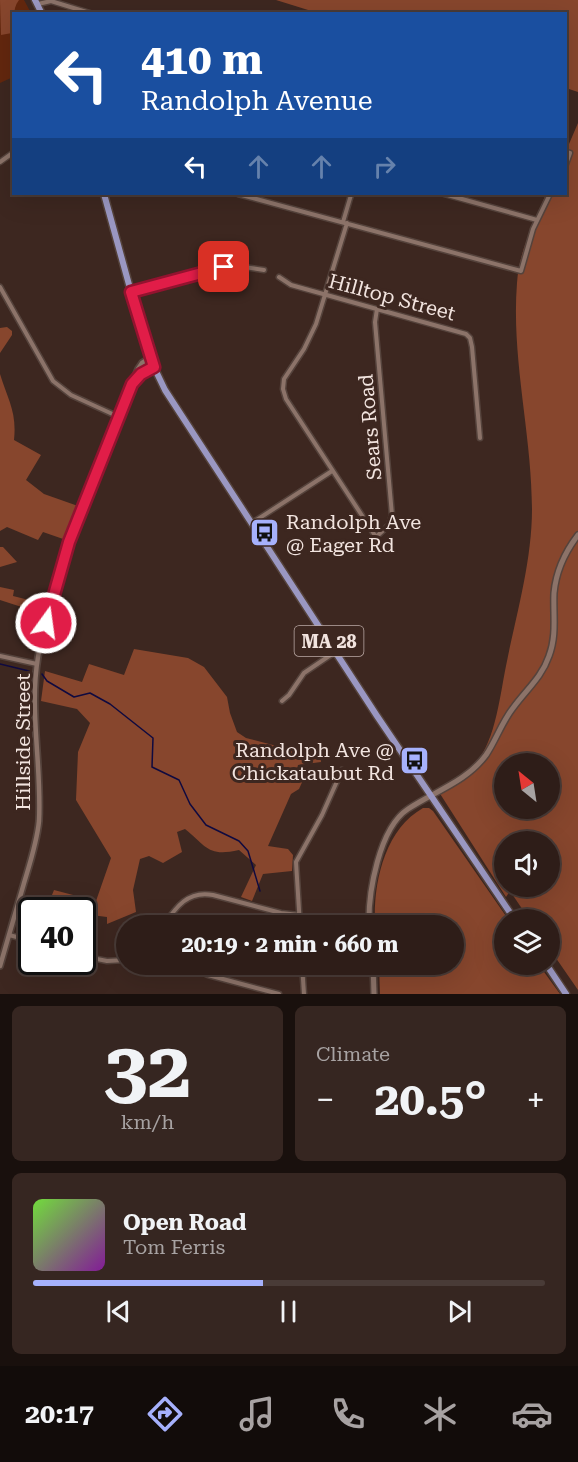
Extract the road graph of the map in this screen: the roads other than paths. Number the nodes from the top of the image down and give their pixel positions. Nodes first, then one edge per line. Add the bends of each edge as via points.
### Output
1 (37, 2) edge
2 (87, 12) edge
3 (104, 195) edge
4 (242, 195) edge
5 (351, 195) edge
6 (448, 195) edge
7 (550, 195) edge
8 (537, 220) junction
9 (345, 223) junction
10 (264, 270) dead end
11 (279, 277) dead end
12 (0, 287) edge
13 (131, 292) junction
14 (325, 295) junction
15 (377, 309) junction
16 (150, 358) junction
17 (154, 367) junction
18 (132, 384) junction
19 (119, 417) junction
20 (480, 438) dead end
21 (333, 471) junction
22 (251, 524) junction
23 (578, 535) edge
24 (336, 652) junction
25 (0, 656) edge
26 (37, 664) junction
27 (282, 700) dead end
28 (342, 770) dead end
29 (430, 796) junction
30 (507, 909) edge
31 (171, 915) edge
32 (299, 915) joint
33 (369, 915) edge
34 (9, 935) junction
35 (18, 937) edge
36 (96, 959) edge
37 (116, 961) edge
38 (0, 966) edge
39 (208, 975) edge
40 (303, 975) edge
41 (373, 975) edge
42 (553, 975) edge
43 (279, 994) edge
44 (304, 994) edge
45 (374, 994) edge
46 (566, 994) edge

1 - 2 street via 51,1
3 - 13 main road, MA 28
4 - 9 street
5 - 9 street
6 - 8 street
7 - 8 street
8 - 9 street via 521,271
9 - 14 street
10 - 13 street via 224,267
11 - 14 street, Hilltop Street
12 - 19 street via 53,381 71,395
13 - 16 main road, MA 28
14 - 15 street, Hilltop Street
14 - 21 street via 314,329 285,378 283,389
15 - 20 street, Hilltop Street via 468,336
15 - 21 street, Sears Road via 375,322 393,515 376,537
16 - 17 main road, MA 28
16 - 18 street, Hillside Street via 140,366
17 - 18 street
17 - 22 main road, MA 28
18 - 19 street, Hillside Street
19 - 26 street, Hillside Street via 68,547
21 - 22 street
22 - 24 main road, MA 28
23 - 29 main road via 558,573 554,636 544,668 513,708 477,766
24 - 27 street via 304,673
24 - 29 main road, MA 28
25 - 26 street
26 - 34 street, Hillside Street via 38,826
28 - 32 street via 296,862
29 - 30 main road, MA 28
29 - 33 main road via 401,814 392,827 373,878
31 - 32 street via 180,903 201,894
34 - 35 street
34 - 38 street, Hillside Street
36 - 37 street
39 - 43 street
40 - 44 street
41 - 45 main road
42 - 46 main road

